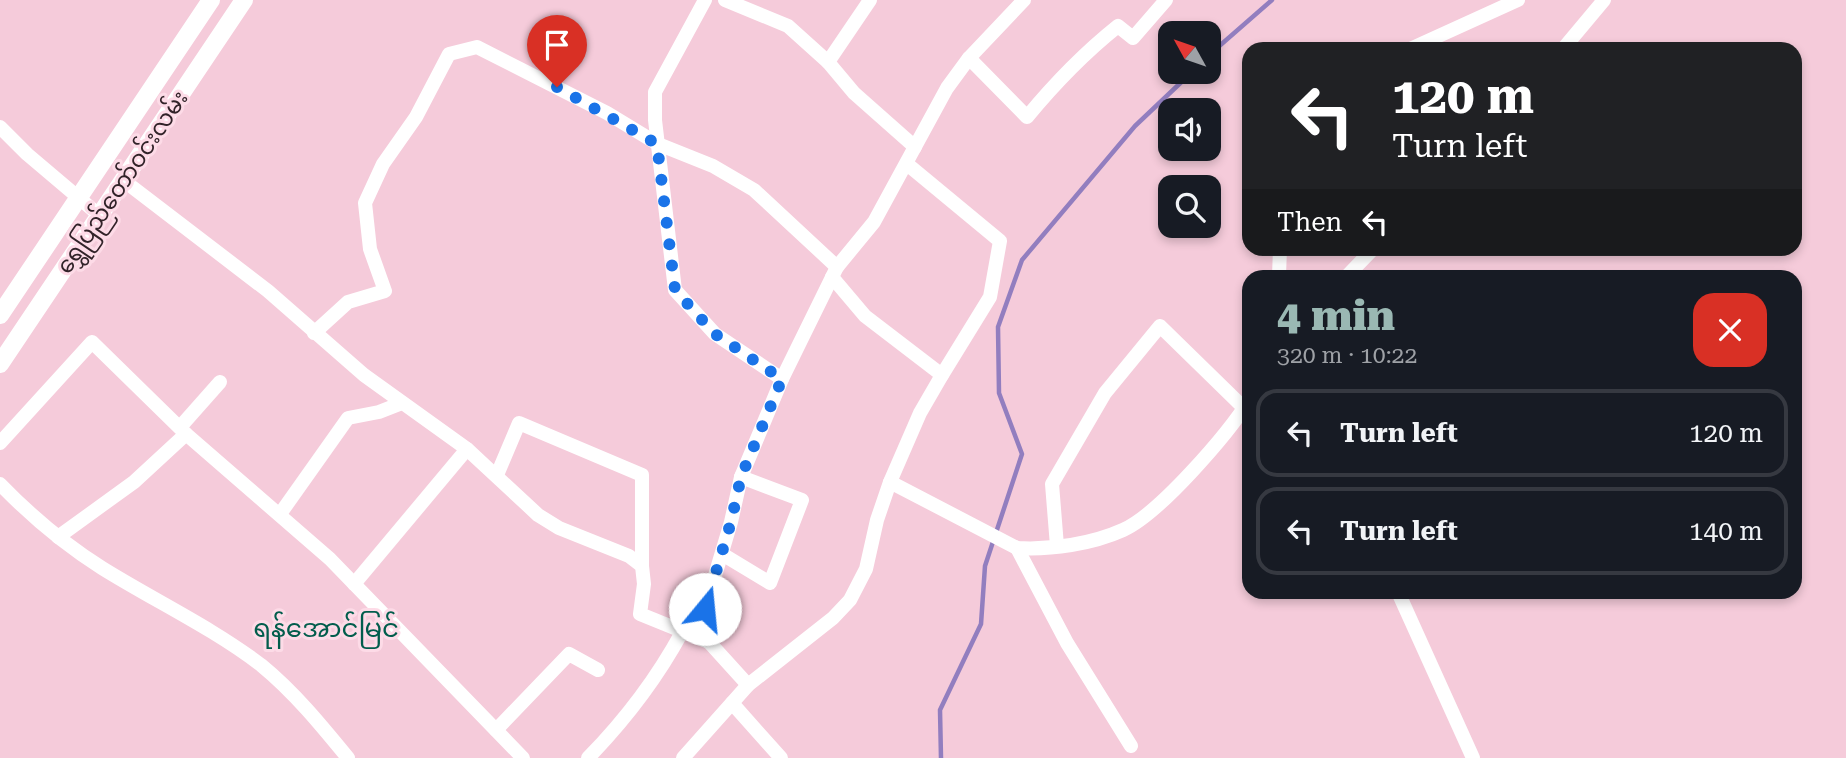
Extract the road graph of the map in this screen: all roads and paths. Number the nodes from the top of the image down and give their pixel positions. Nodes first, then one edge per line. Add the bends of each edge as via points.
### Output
1 (211, 0) edge
2 (244, 0) edge
3 (705, 0) edge
4 (725, 0) edge
5 (870, 0) edge
6 (1024, 0) edge
7 (1166, 0) edge
8 (1518, 0) edge
9 (1604, 0) edge
10 (1425, 42) edge
11 (1569, 42) edge
12 (969, 58) junction
13 (828, 62) junction
14 (0, 127) edge
15 (657, 144) junction
16 (915, 147) junction
17 (907, 164) junction
18 (123, 180) junction
19 (79, 195) junction
20 (99, 215) junction
21 (1367, 256) edge
22 (1354, 270) edge
23 (834, 272) junction
24 (0, 315) edge
25 (314, 333) junction
26 (0, 365) edge
27 (943, 375) junction
28 (782, 379) junction
29 (220, 382) dead end
30 (1242, 399) edge
31 (402, 403) junction
32 (1242, 409) edge
33 (183, 430) junction
34 (0, 443) edge
35 (467, 449) junction
36 (497, 475) junction
37 (741, 477) junction
38 (890, 482) junction
39 (0, 484) edge
40 (280, 514) junction
41 (58, 537) junction
42 (1057, 547) junction
43 (1017, 548) junction
44 (722, 554) junction
45 (642, 566) junction
46 (355, 584) junction
47 (1401, 599) edge
48 (682, 632) junction
49 (709, 642) junction
50 (598, 670) dead end
51 (748, 685) junction
52 (732, 703) junction
53 (496, 730) junction
54 (1131, 746) dead end
55 (348, 758) edge
56 (523, 758) edge
57 (588, 758) edge
58 (683, 758) edge
59 (781, 758) edge
60 (1473, 758) edge

1 - 19 main road
2 - 18 main road, ရွှေပြည်တော်ဝင်းလမ်း
3 - 15 street via 655,92
4 - 13 street via 788,26
5 - 13 street
6 - 12 street
7 - 12 street via 1133,38 1118,26 1092,46 1066,69 1027,117
8 - 10 street
9 - 11 street
12 - 16 street
13 - 16 street via 854,93
14 - 19 street
15 - 23 street via 713,166 754,190
15 - 25 street via 607,113 477,47 449,54 365,203 370,249 386,291 348,302
15 - 28 street via 675,290 715,334
16 - 17 street
17 - 23 street via 874,222
17 - 27 street via 1000,241 990,297
18 - 20 main road, ရွှေပြည်တော်ဝင်းလမ်း
18 - 25 street via 268,291
19 - 20 street
19 - 24 main road
20 - 26 main road, ရွှေပြည်တော်ဝင်းလမ်း
21 - 22 street
23 - 27 street via 865,316
23 - 28 street
25 - 31 street
27 - 38 street via 920,413
28 - 37 street
29 - 33 street
30 - 42 street via 1160,326 1105,393 1052,484
31 - 35 street
31 - 40 street via 348,418
32 - 42 street via 1146,516 1123,530
33 - 34 street via 92,342
33 - 40 street
33 - 41 street via 128,487
35 - 36 street
35 - 46 street
36 - 45 street via 559,528 629,556
36 - 45 street via 519,424 642,475
37 - 44 street
37 - 44 street via 802,500 770,583
38 - 43 street
38 - 51 street via 866,569 850,600
39 - 41 street
40 - 46 street
41 - 55 street via 101,568 200,623 262,667 292,693
42 - 43 street
43 - 54 street via 1067,643
44 - 49 street via 705,609 703,629
45 - 48 street via 640,614
46 - 53 street
47 - 60 street
48 - 49 street
48 - 57 street via 631,712
49 - 51 street
50 - 53 street via 569,654
51 - 52 street
52 - 58 street
52 - 59 street
53 - 56 street

